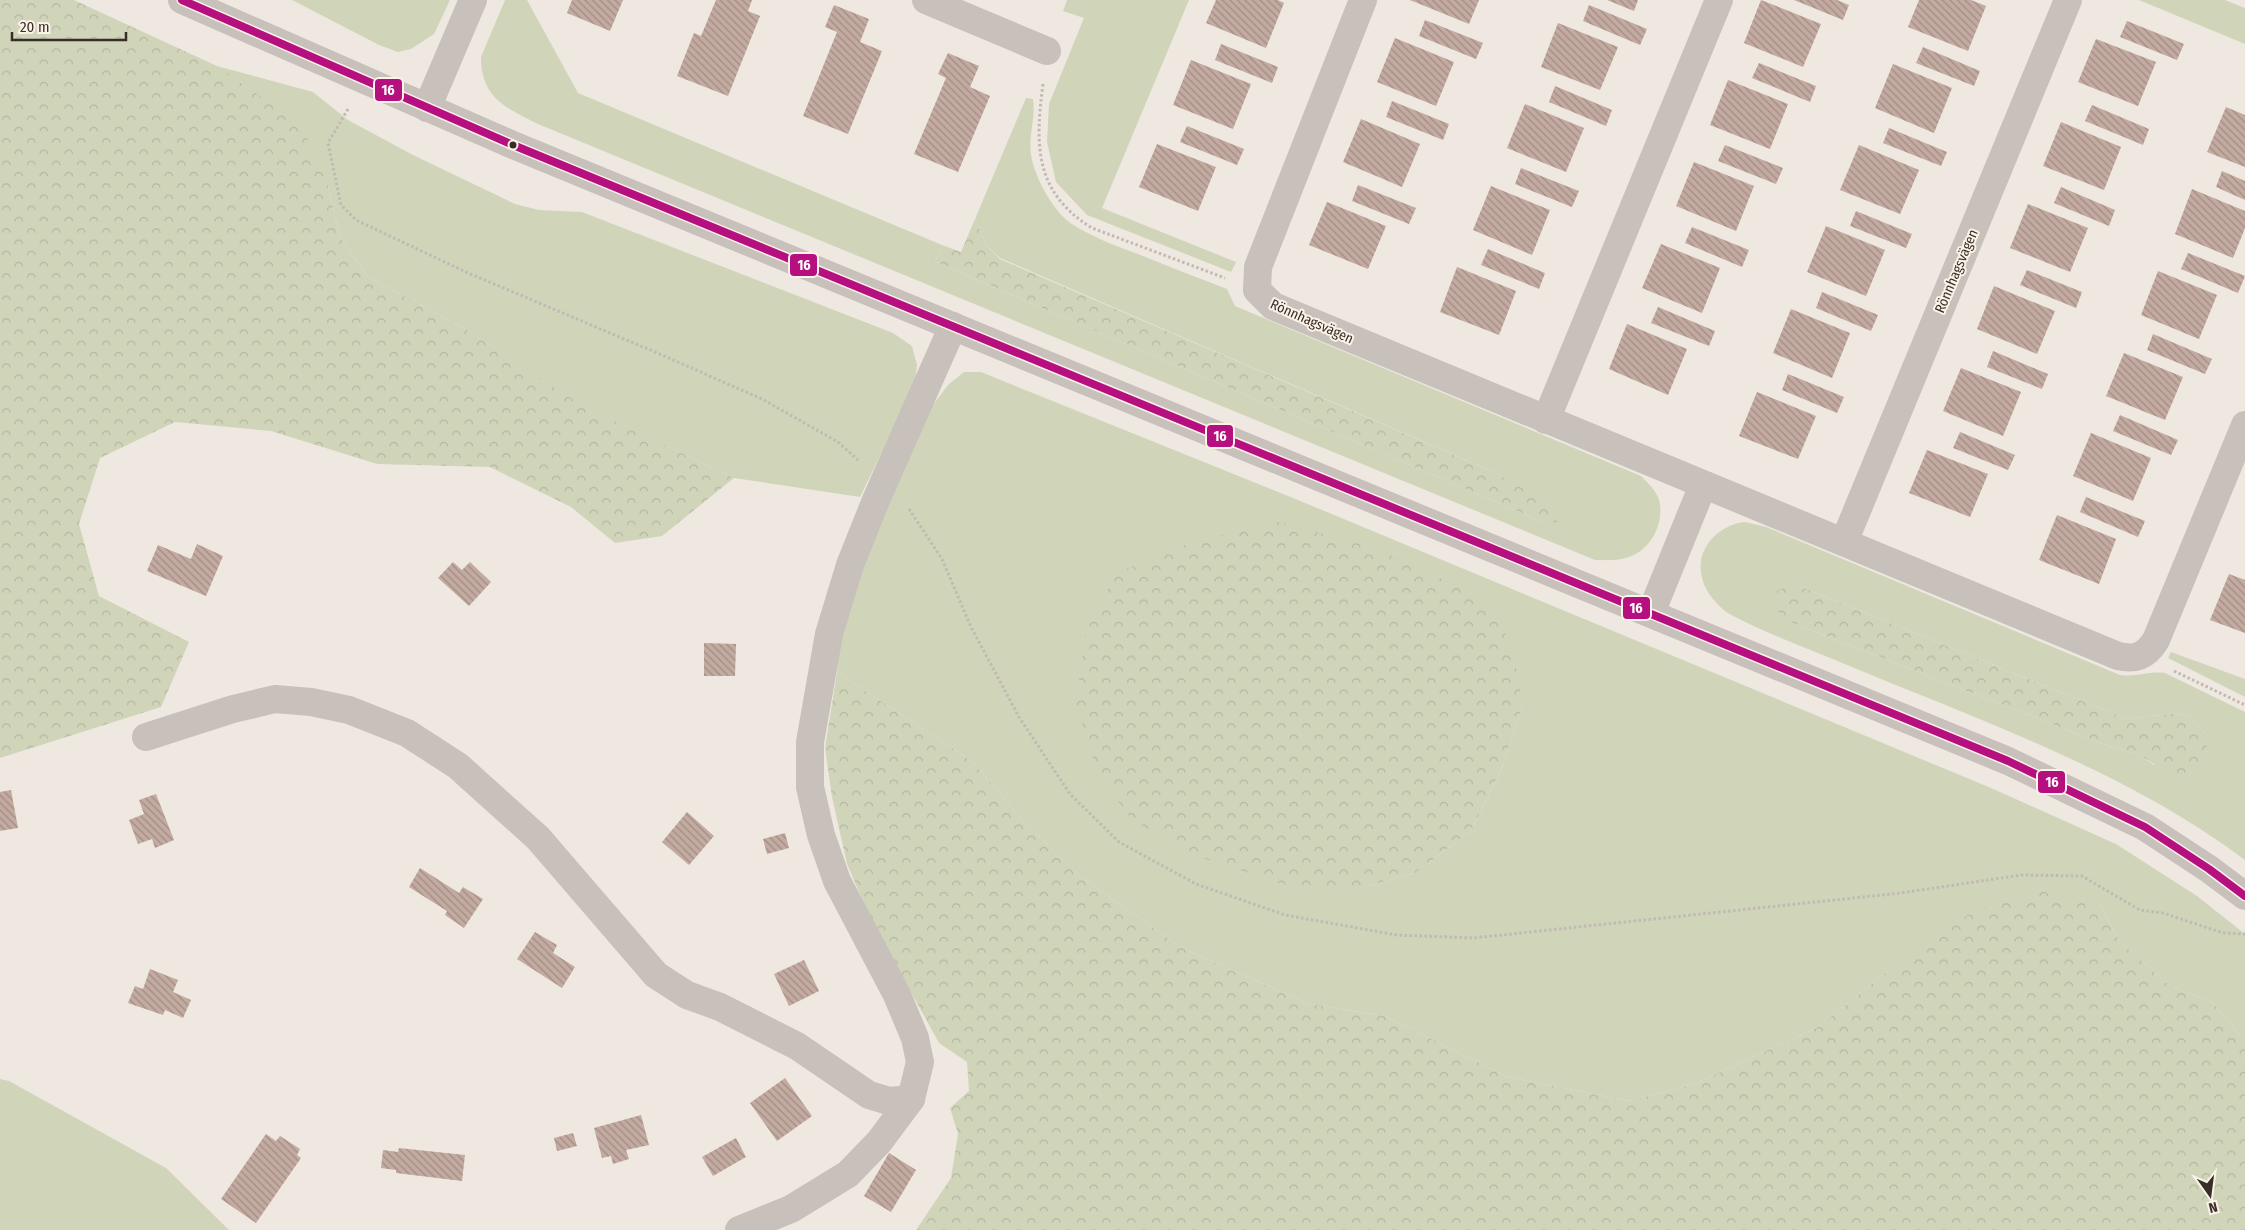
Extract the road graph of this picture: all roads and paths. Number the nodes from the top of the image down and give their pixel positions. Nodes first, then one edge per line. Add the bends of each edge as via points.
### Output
1 (182, 0) edge
2 (473, 0) edge
3 (926, 0) edge
4 (1364, 0) edge
5 (1719, 0) edge
6 (2068, 0) edge
7 (1047, 51) joint
8 (348, 108) dead end
9 (426, 108) junction
10 (1257, 290) junction
11 (954, 326) junction
12 (1546, 420) junction
13 (2245, 425) edge
14 (884, 484) junction
15 (1703, 485) junction
16 (1844, 542) junction
17 (1651, 613) junction
18 (2141, 656) junction
19 (2245, 705) edge
20 (146, 737) dead end
21 (2245, 896) edge
22 (2245, 934) edge
23 (911, 1099) junction
24 (739, 1230) edge

1 - 9 street
2 - 9 street
3 - 7 street
4 - 10 street, Rönnhagsvägen via 1258,267
5 - 12 street
6 - 16 street, Rönnhagsvägen
7 - 10 path via 1039,114 1040,159 1053,192 1066,207 1092,228
8 - 14 path via 328,143 341,205 356,220 468,273 762,399 838,442
9 - 11 street
10 - 12 street, Rönnhagsvägen via 1273,306
11 - 14 street
11 - 17 street
12 - 15 street, Rönnhagsvägen
13 - 18 street via 2156,640
14 - 22 path via 907,506 942,559 970,627 1019,717 1070,794 1119,842 1196,884 1285,915 1397,935 1473,938 1901,893 2021,875 2082,876 2140,910 2162,912 2223,933
14 - 23 street via 850,565 830,634 810,742 810,787 821,835 837,881 897,995 915,1038 920,1062
15 - 16 street, Rönnhagsvägen
15 - 17 street
16 - 18 street, Rönnhagsvägen via 2118,656
17 - 21 street via 2008,761 2145,827
18 - 19 path
20 - 23 street via 275,699 349,710 406,733 458,766 538,838 656,975 687,995 720,1007 797,1046 869,1095 889,1101
23 - 24 street via 879,1142 848,1174 791,1209

